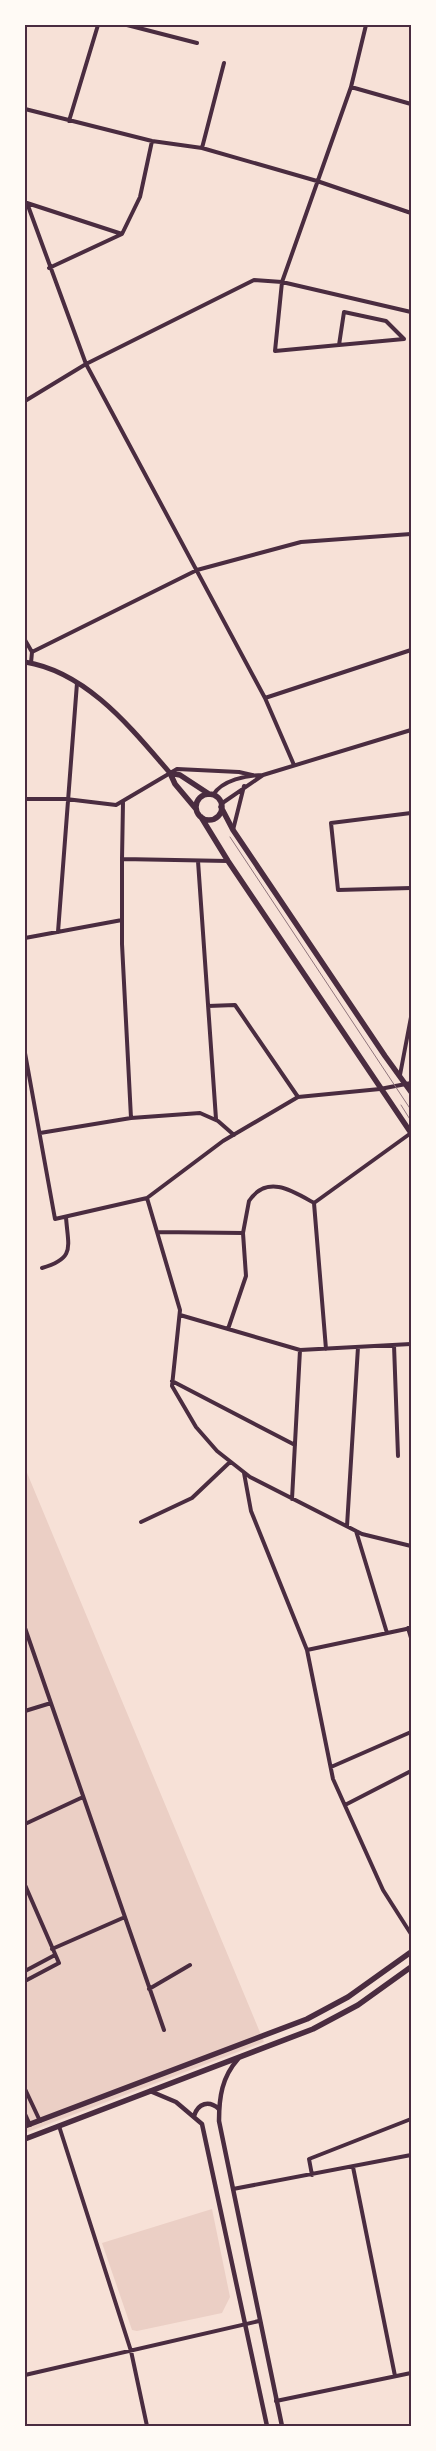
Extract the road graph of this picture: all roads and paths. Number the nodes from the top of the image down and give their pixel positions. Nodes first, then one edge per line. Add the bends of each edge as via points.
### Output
1 (98, 25) edge
2 (127, 25) edge
3 (366, 25) edge
4 (197, 42) dead end
5 (224, 63) dead end
6 (351, 87) junction
7 (411, 104) edge
8 (25, 109) edge
9 (69, 121) junction
10 (152, 140) junction
11 (202, 148) junction
12 (317, 181) junction
13 (26, 203) edge
14 (411, 213) edge
15 (122, 234) junction
16 (49, 268) junction
17 (282, 282) junction
18 (411, 312) edge
19 (404, 339) junction
20 (411, 341) edge
21 (339, 345) junction
22 (86, 364) junction
23 (25, 401) edge
24 (411, 534) edge
25 (197, 570) junction
26 (25, 640) edge
27 (411, 650) edge
28 (32, 652) junction
29 (28, 662) edge
30 (77, 683) junction
31 (265, 698) junction
32 (411, 730) edge
33 (294, 765) junction
34 (170, 772) junction
35 (252, 775) junction
36 (263, 775) junction
37 (244, 786) junction
38 (211, 794) junction
39 (25, 799) edge
40 (66, 799) junction
41 (123, 802) junction
42 (221, 805) junction
43 (196, 810) junction
44 (411, 813) edge
45 (201, 817) junction
46 (233, 830) junction
47 (122, 859) junction
48 (198, 861) junction
49 (228, 861) junction
50 (411, 888) edge
51 (122, 920) junction
52 (58, 932) junction
53 (25, 938) edge
54 (208, 1006) junction
55 (411, 1017) edge
56 (25, 1053) edge
57 (400, 1075) junction
58 (408, 1083) edge
59 (380, 1089) junction
60 (411, 1092) edge
61 (298, 1097) junction
62 (131, 1118) junction
63 (216, 1119) junction
64 (40, 1133) junction
65 (411, 1133) edge
66 (234, 1135) junction
67 (146, 1198) junction
68 (314, 1203) junction
69 (66, 1216) junction
70 (157, 1232) junction
71 (243, 1233) junction
72 (42, 1268) dead end
73 (180, 1315) junction
74 (228, 1329) junction
75 (411, 1344) edge
76 (394, 1345) junction
77 (358, 1347) junction
78 (326, 1349) junction
79 (300, 1350) junction
80 (172, 1381) junction
81 (295, 1445) junction
82 (398, 1456) dead end
83 (230, 1462) junction
84 (244, 1473) junction
85 (292, 1499) junction
86 (141, 1522) dead end
87 (347, 1526) junction
88 (356, 1530) junction
89 (411, 1546) edge
90 (25, 1628) edge
91 (409, 1628) edge
92 (387, 1633) junction
93 (411, 1638) edge
94 (306, 1650) junction
95 (51, 1703) junction
96 (25, 1711) edge
97 (411, 1732) edge
98 (331, 1767) junction
99 (411, 1771) edge
100 (83, 1797) junction
101 (345, 1805) junction
102 (25, 1824) edge
103 (25, 1885) edge
104 (125, 1917) junction
105 (411, 1934) edge
106 (52, 1949) junction
107 (411, 1952) edge
108 (55, 1955) junction
109 (190, 1964) dead end
110 (411, 1967) edge
111 (25, 1971) edge
112 (25, 1981) edge
113 (150, 1988) junction
114 (164, 2030) dead end
115 (240, 2057) junction
116 (25, 2089) edge
117 (150, 2091) junction
118 (219, 2109) junction
119 (25, 2114) edge
120 (194, 2116) junction
121 (411, 2119) edge
122 (40, 2121) junction
123 (27, 2126) edge
124 (59, 2126) junction
125 (25, 2139) edge
126 (411, 2155) edge
127 (353, 2167) junction
128 (312, 2175) junction
129 (233, 2189) junction
130 (259, 2321) junction
131 (245, 2325) junction
132 (131, 2351) junction
133 (411, 2373) edge
134 (25, 2374) edge
135 (395, 2376) junction
136 (276, 2401) junction
137 (147, 2426) edge
138 (267, 2426) edge
139 (282, 2426) edge

1 - 9 street
2 - 4 street
3 - 6 street
5 - 11 street
6 - 7 street
6 - 12 street
8 - 9 street
9 - 10 street
10 - 11 street
10 - 15 street via 140,197
11 - 12 street
12 - 14 street
12 - 17 street
13 - 15 street
13 - 16 street
15 - 16 street
16 - 22 street
17 - 18 street
17 - 21 street via 275,351
17 - 22 street via 254,280
19 - 20 street
19 - 21 street
19 - 21 street via 386,321 344,312
22 - 23 street
22 - 25 street
24 - 25 street via 301,542
25 - 28 street
25 - 31 street
26 - 28 street
27 - 31 street
28 - 29 street
29 - 30 main road via 49,668
30 - 34 main road via 124,720
30 - 40 street
31 - 33 street
32 - 33 street
33 - 36 street
34 - 35 street via 182,768
34 - 38 main road
34 - 41 street
34 - 43 main road via 175,784
35 - 36 street
35 - 38 street via 237,779
36 - 37 street
37 - 42 street
37 - 46 street
38 - 42 main road
38 - 43 main road via 199,799
39 - 40 street
40 - 41 street via 116,805
40 - 52 street
41 - 47 street
42 - 45 main road via 219,814 214,818
42 - 46 main road
43 - 45 main road
44 - 50 street via 332,823 338,890
45 - 49 main road
46 - 57 main road
47 - 48 street
47 - 51 street
48 - 49 street
48 - 54 street
49 - 59 main road
51 - 52 street
51 - 62 street
52 - 53 street
54 - 61 street via 235,1005
54 - 63 street
55 - 57 street
56 - 64 street
57 - 58 main road
58 - 59 street
58 - 60 main road
59 - 61 street
59 - 65 main road
61 - 66 street
62 - 63 street via 200,1113
62 - 64 street
63 - 66 street
64 - 69 street via 55,1219
65 - 68 street
66 - 67 street
67 - 69 street
67 - 70 street
68 - 71 street via 286,1188 273,1186 260,1190 249,1201
68 - 78 street
69 - 72 street via 68,1247 65,1256 60,1263
70 - 71 street
70 - 73 street
71 - 74 street via 246,1276
73 - 74 street
73 - 80 street
74 - 79 street
75 - 76 street
76 - 77 street
76 - 82 street
77 - 78 street
77 - 87 street
78 - 79 street
79 - 81 street
80 - 81 street
80 - 83 street via 179,1400 196,1427
81 - 85 street
83 - 84 street
83 - 86 street via 192,1498
84 - 85 street
84 - 94 street via 251,1511
85 - 87 street
87 - 88 street
88 - 89 street
88 - 92 street
90 - 95 street
91 - 92 street
91 - 93 street
92 - 94 street
94 - 98 street
95 - 96 street
95 - 100 street
97 - 98 street
98 - 101 street via 333,1780
99 - 101 street
100 - 102 street
100 - 104 street
101 - 105 street via 383,1890
103 - 106 street
104 - 106 street
104 - 113 street
106 - 108 street
107 - 122 main road via 355,1992 307,2018
108 - 111 street
108 - 112 street via 59,1963
109 - 113 street
110 - 115 main road via 336,2018
113 - 114 street
115 - 117 main road
115 - 118 street via 225,2078
116 - 122 street
117 - 120 street via 176,2102
117 - 124 main road
118 - 120 street via 213,2104 206,2104 197,2109
118 - 129 street
119 - 123 street
120 - 131 street via 202,2124 212,2161
121 - 128 street via 309,2159
122 - 123 main road
124 - 125 main road
124 - 132 street
126 - 127 street
127 - 128 street
127 - 135 street
128 - 129 street
129 - 130 street
130 - 131 street
130 - 136 street
131 - 132 street
131 - 138 street
132 - 134 street
132 - 137 street
133 - 135 street
135 - 136 street
136 - 139 street

